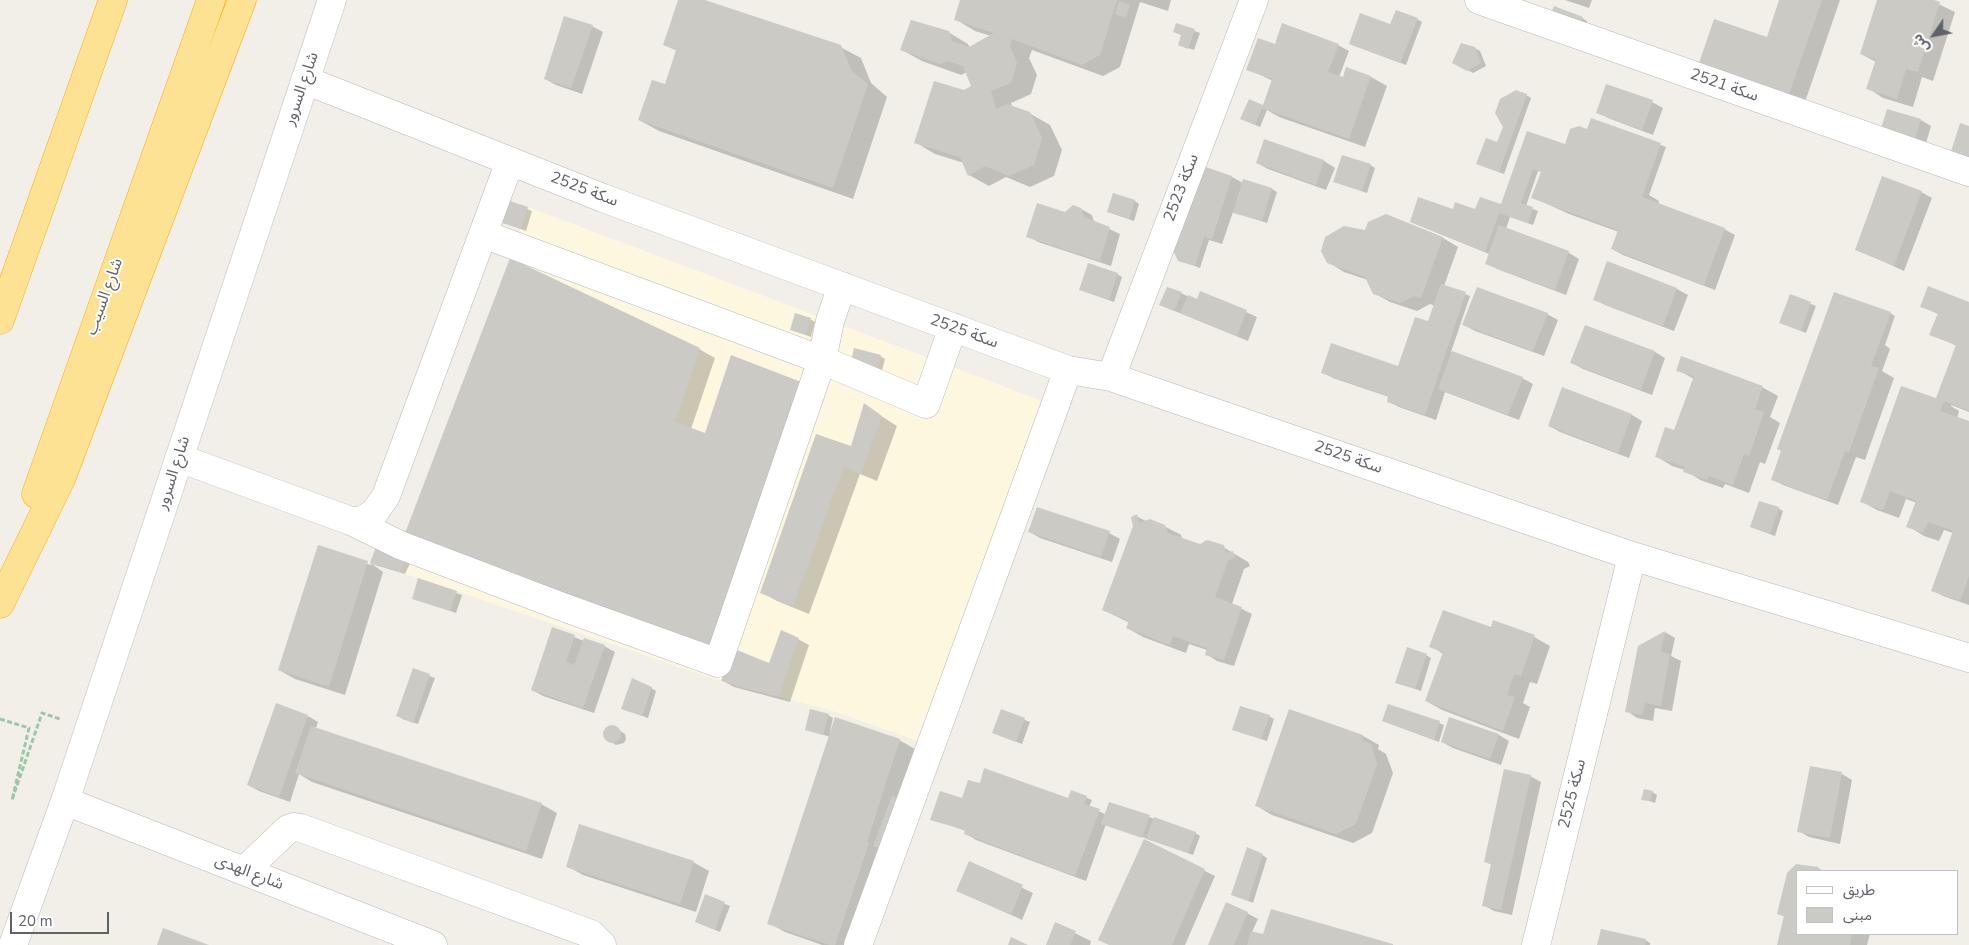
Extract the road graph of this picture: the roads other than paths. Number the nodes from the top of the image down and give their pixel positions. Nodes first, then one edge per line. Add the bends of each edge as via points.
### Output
1 (113, 0) edge
2 (210, 0) edge
3 (242, 0) edge
4 (332, 0) edge
5 (1254, 0) edge
6 (1479, 0) edge
7 (305, 80) junction
8 (510, 161) junction
9 (1969, 172) edge
10 (483, 234) junction
11 (842, 286) junction
12 (0, 320) edge
13 (954, 328) junction
14 (822, 360) junction
15 (1068, 370) junction
16 (1111, 377) junction
17 (179, 458) junction
18 (351, 522) junction
19 (1632, 556) junction
20 (0, 594) edge
21 (0, 604) edge
22 (1969, 658) edge
23 (65, 801) junction
24 (244, 871) junction
25 (12, 945) edge
26 (433, 945) edge
27 (602, 945) edge
28 (858, 945) edge
29 (1536, 945) edge

1 - 12 highway
2 - 20 highway, شارع السيب
3 - 21 highway via 61,478
4 - 7 street, شارع السرور
5 - 16 street, سكة 2523
6 - 9 street, سكة 2521
7 - 8 street, سكة 2525
7 - 17 street, شارع السرور
8 - 10 street
8 - 11 street, سكة 2525
10 - 14 street
10 - 18 street via 386,496 374,512
11 - 13 street, سكة 2525
11 - 14 street
13 - 14 street via 926,404
13 - 15 street, سكة 2525
14 - 18 street via 718,663 400,545
15 - 16 street, سكة 2525
15 - 28 street
16 - 19 street, سكة 2525
17 - 18 street
17 - 23 street, شارع السرور
19 - 22 street, سكة 2525
19 - 29 street, سكة 2525
23 - 24 street, شارع الهدى
23 - 25 street, شارع السرور
24 - 26 street, شارع الهدى
24 - 27 street via 282,833 294,827 301,828 590,934

